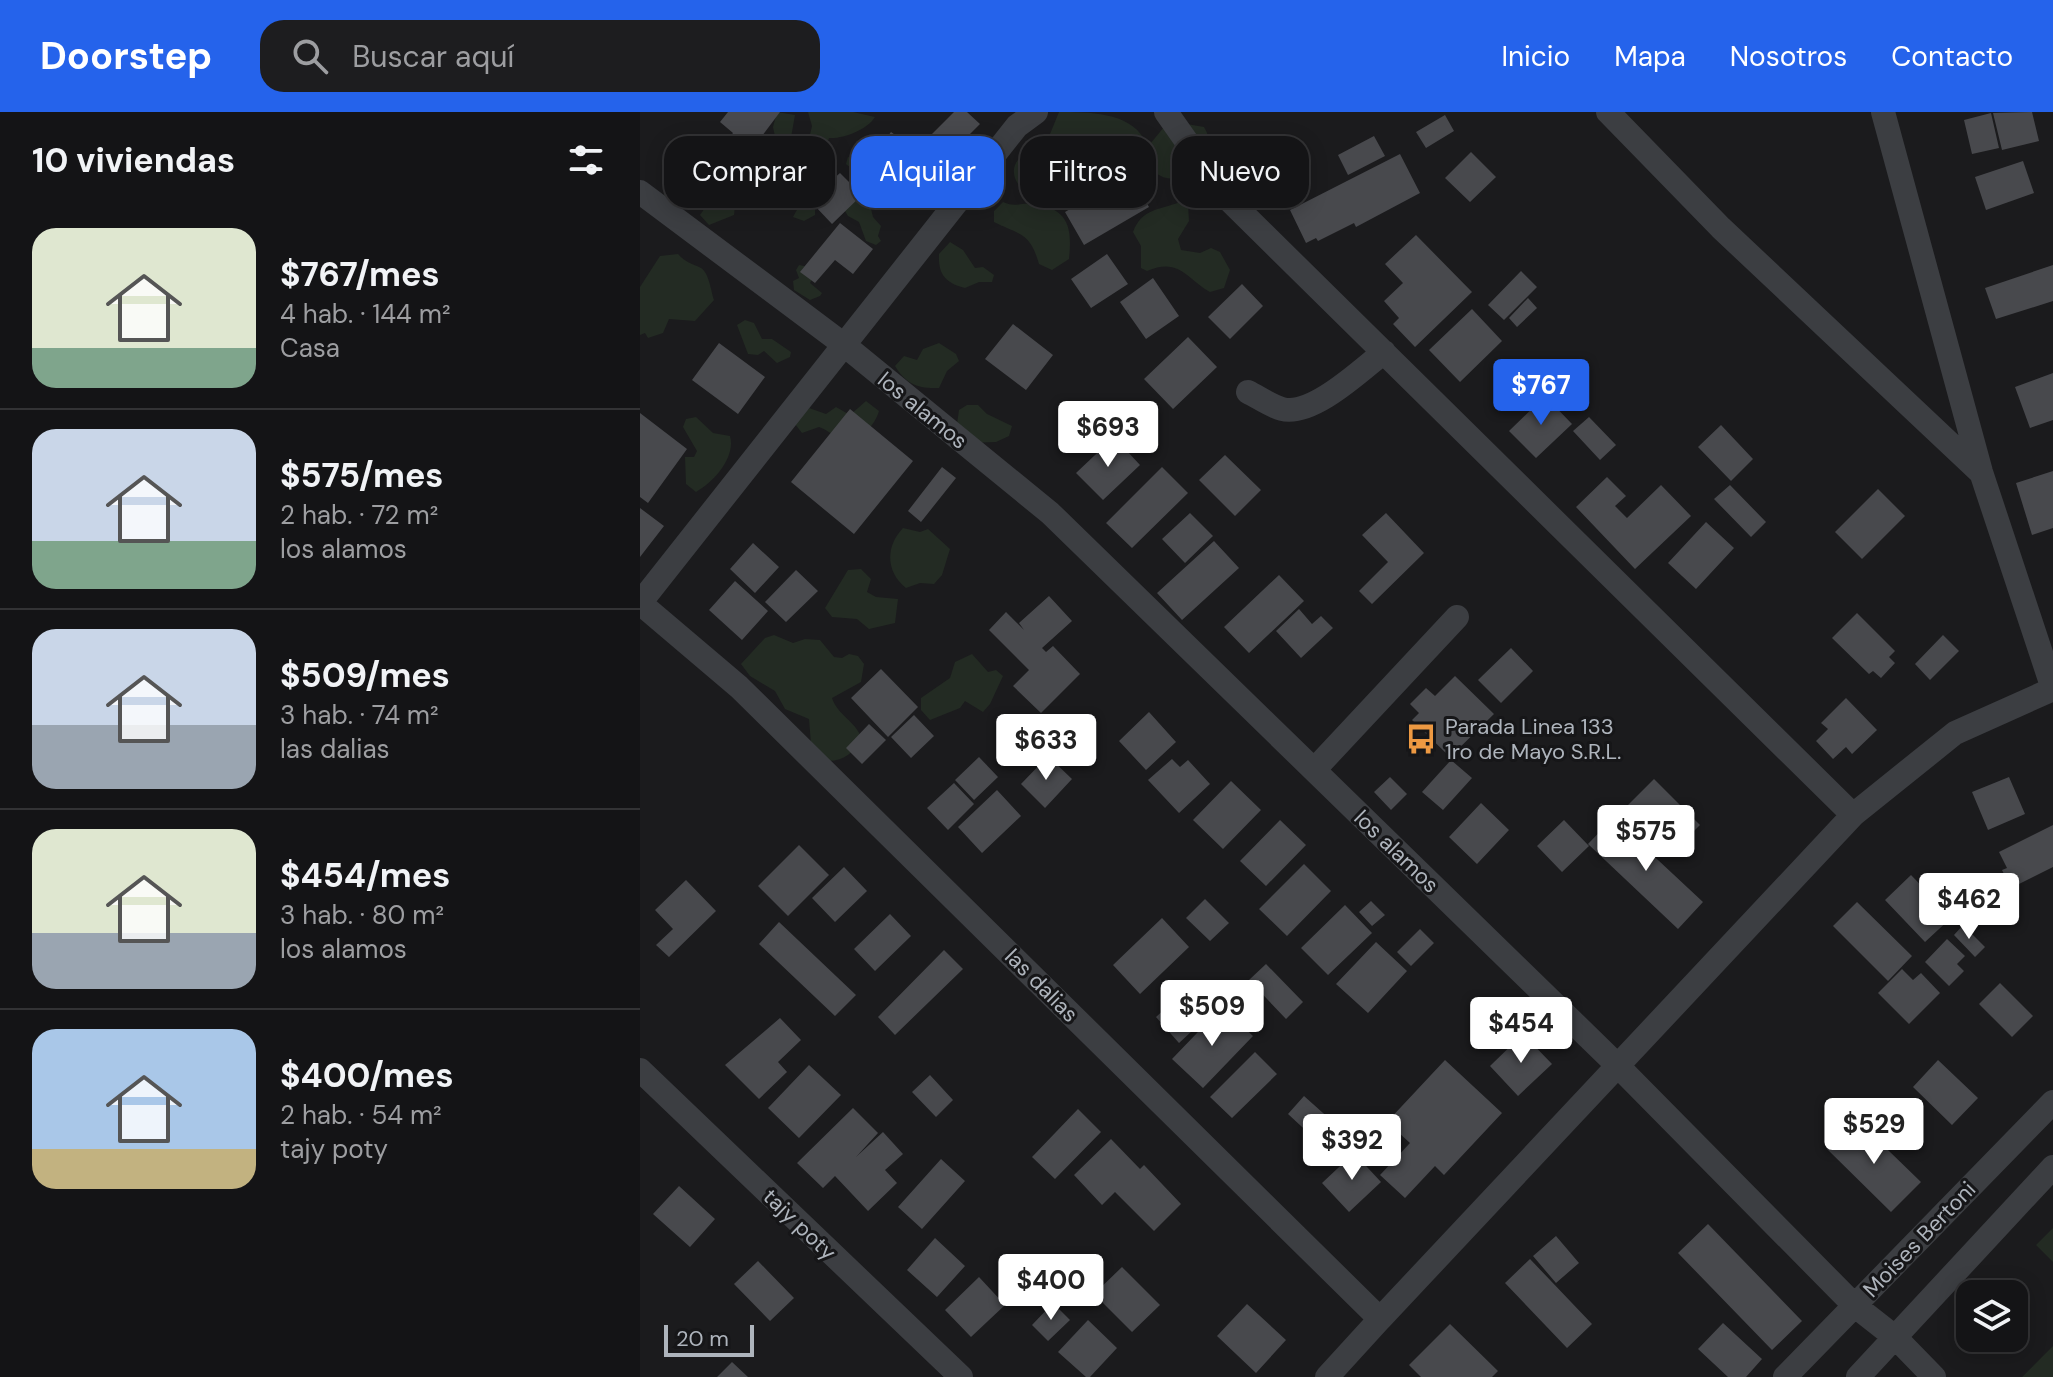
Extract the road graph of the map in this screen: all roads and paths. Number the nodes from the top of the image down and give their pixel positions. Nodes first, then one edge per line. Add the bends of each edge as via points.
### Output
1 (1036, 112) edge
2 (1166, 112) edge
3 (1608, 112) edge
4 (1883, 112) edge
5 (640, 192) edge
6 (843, 344) junction
7 (1384, 352) junction
8 (1248, 392) dead end
9 (1981, 472) junction
10 (640, 603) edge
11 (1457, 617) dead end
12 (2053, 689) edge
13 (1314, 770) junction
14 (1853, 815) junction
15 (1617, 1065) junction
16 (640, 1070) edge
17 (2053, 1102) edge
18 (2053, 1167) edge
19 (1854, 1305) junction
20 (1380, 1319) junction
21 (1896, 1338) junction
22 (961, 1377) edge
23 (1327, 1377) edge
24 (1785, 1377) edge
25 (1858, 1377) edge
26 (1934, 1377) edge

1 - 6 street via 1017,126
2 - 7 street via 1225,196
3 - 9 street via 1721,228
4 - 9 street
5 - 6 street, los alamos
6 - 10 street
6 - 13 street, los alamos via 1050,513
7 - 8 street via 1308,406 1283,410
7 - 14 street
9 - 12 street
10 - 20 street, las dalias via 739,687
11 - 13 street
12 - 14 street via 1955,733
13 - 15 street, los alamos
14 - 15 street
15 - 19 street, los alamos
15 - 20 street
16 - 22 street, tajy poty
17 - 19 street, Moises Bertoni
18 - 21 street
19 - 21 street, los alamos
19 - 24 street, Moises Bertoni
20 - 23 street
21 - 25 street
21 - 26 street, los alamos

